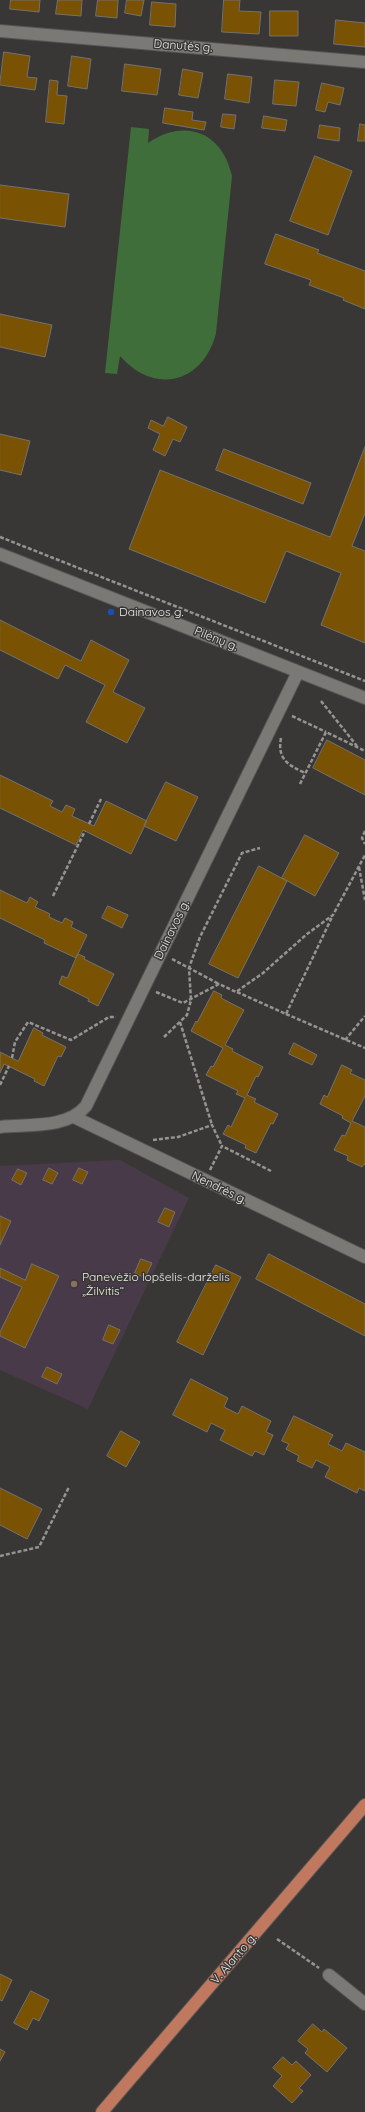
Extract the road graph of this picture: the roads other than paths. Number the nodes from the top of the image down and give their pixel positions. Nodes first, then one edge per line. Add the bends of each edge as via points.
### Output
1 (0, 31) edge
2 (365, 62) edge
3 (0, 554) edge
4 (298, 672) junction
5 (365, 698) edge
6 (74, 1118) junction
7 (0, 1127) edge
8 (365, 1257) edge
9 (365, 1805) edge
10 (329, 1975) road end
11 (365, 2004) edge
12 (102, 2112) edge

1 - 2 street, Danutės g.
3 - 4 street, Pilėnų g.
4 - 5 street, Pilėnų g.
4 - 6 street, Dainavos g. via 86,1106
6 - 7 street via 60,1122
6 - 8 street, Nendrės g.
9 - 12 main road, V. Alanto g.
10 - 11 street

